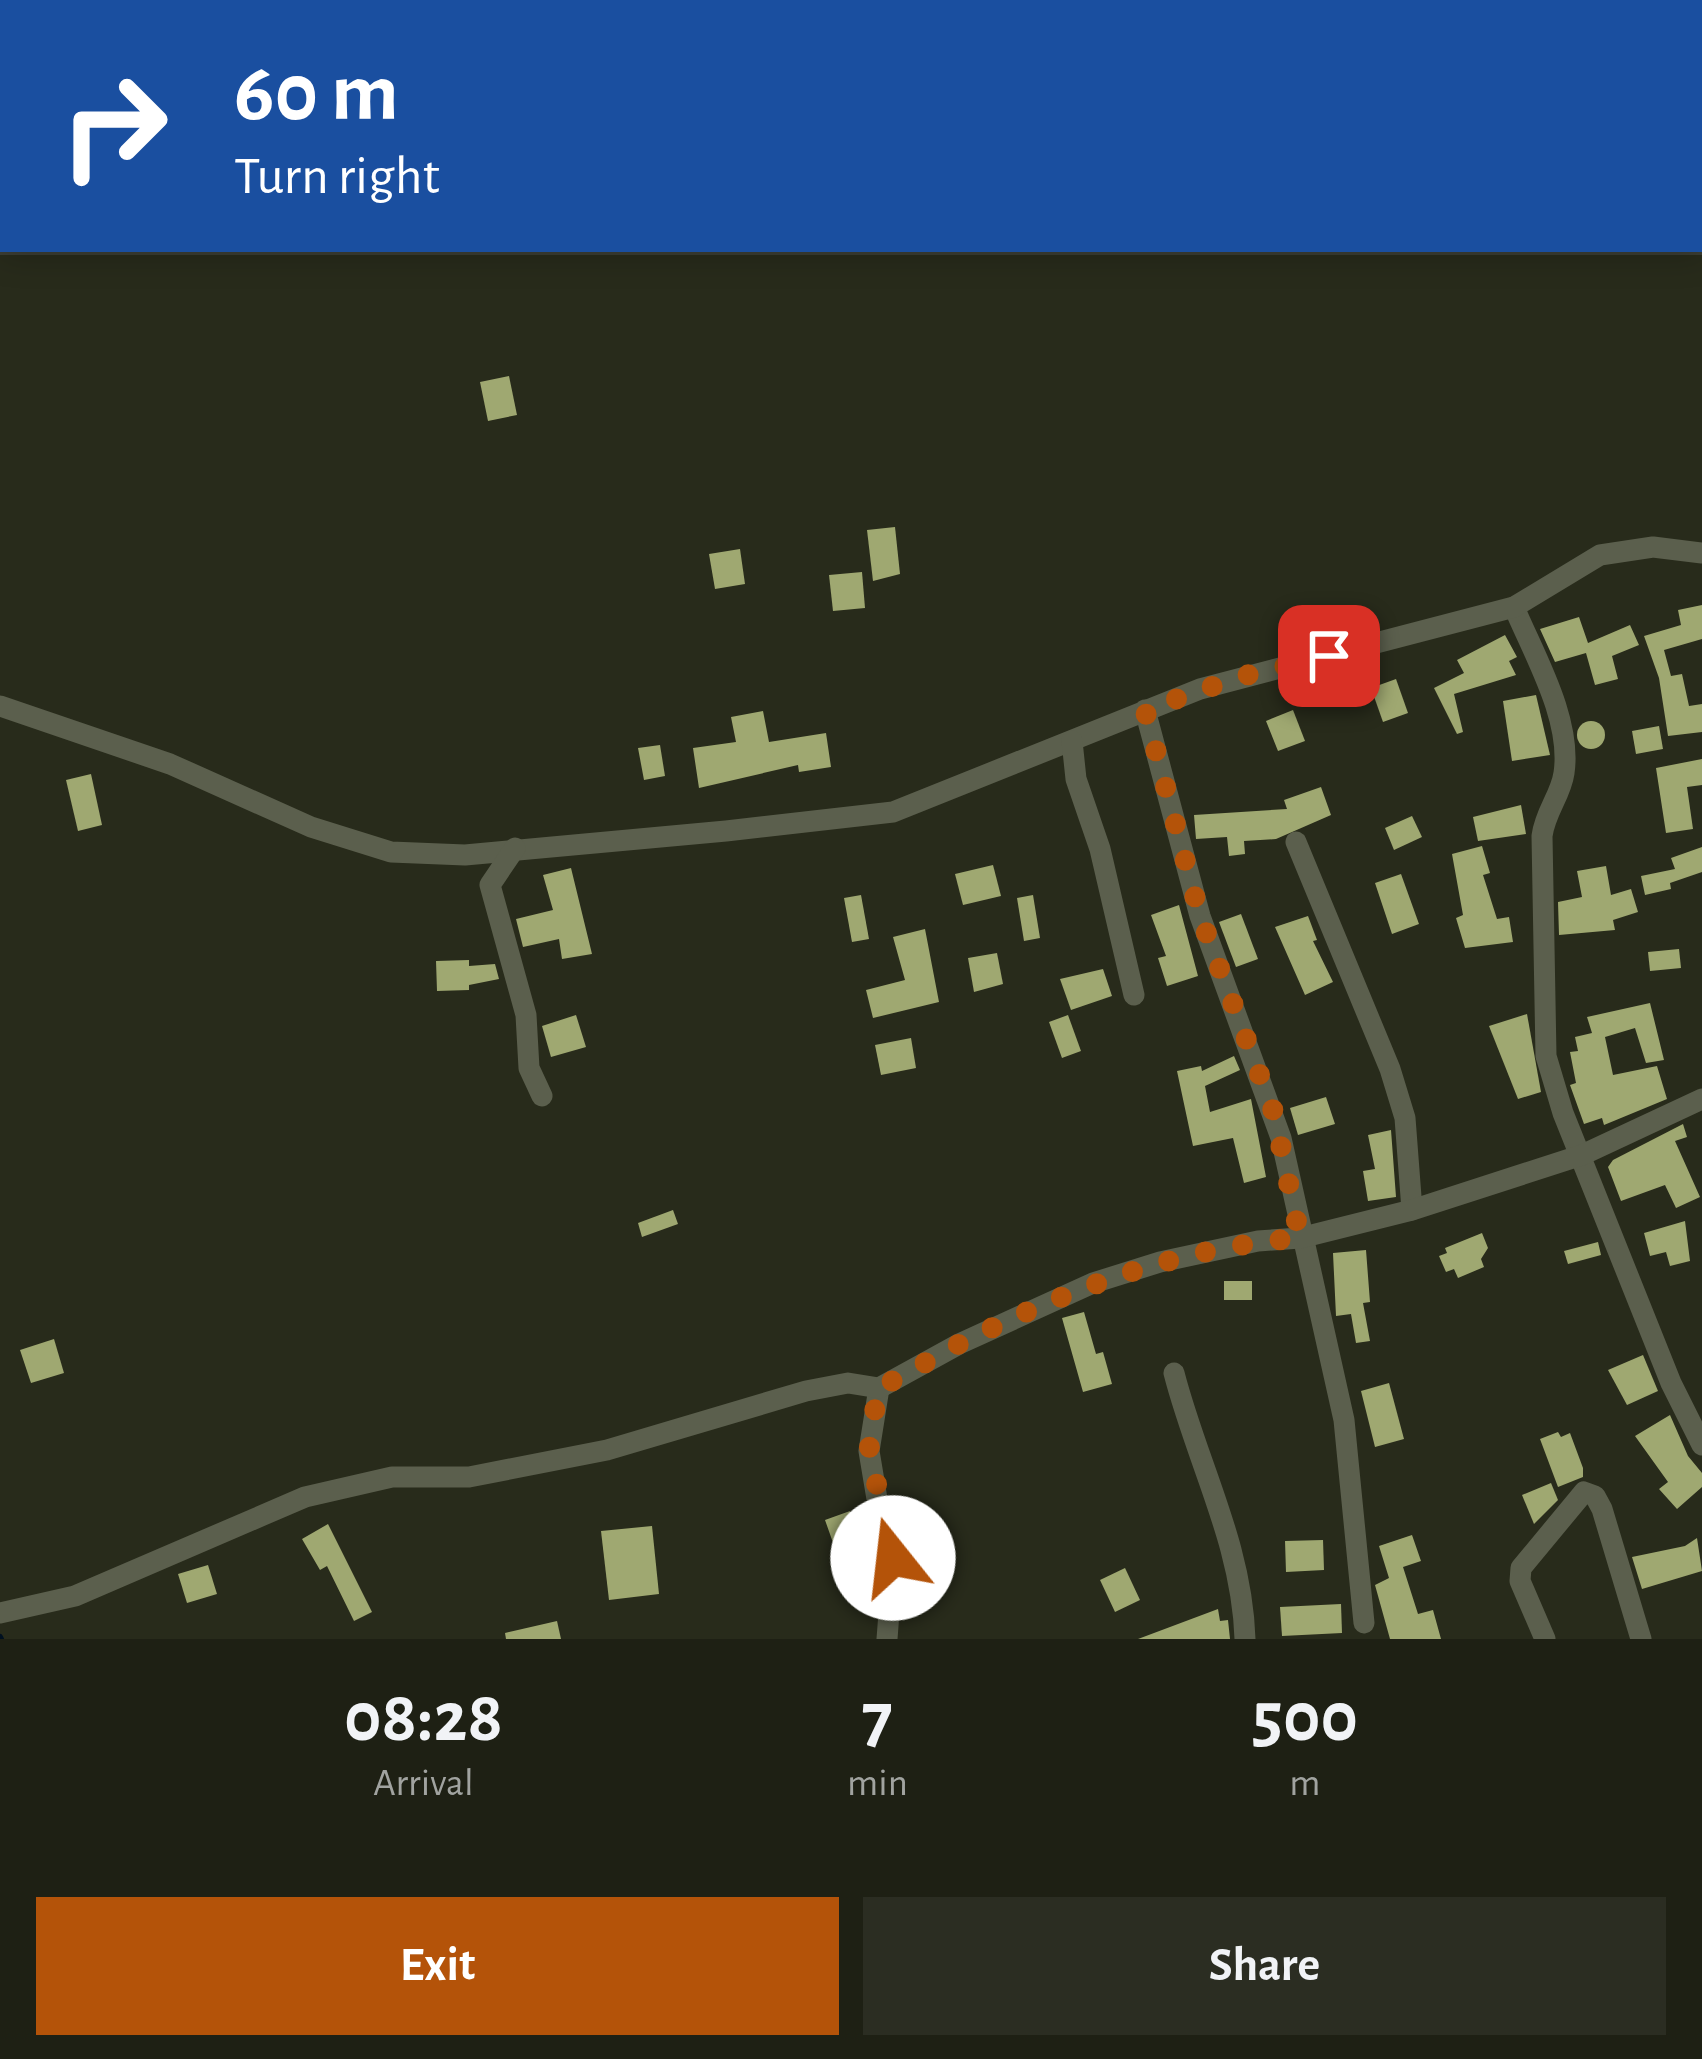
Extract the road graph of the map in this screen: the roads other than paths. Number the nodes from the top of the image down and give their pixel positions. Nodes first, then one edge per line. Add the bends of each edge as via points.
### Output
1 (1702, 553) edge
2 (1514, 607) junction
3 (0, 706) edge
4 (1145, 710) junction
5 (1072, 741) junction
6 (1296, 842) dead end
7 (515, 848) junction
8 (1134, 995) dead end
9 (542, 1096) dead end
10 (1702, 1099) edge
11 (1582, 1155) junction
12 (1412, 1210) junction
13 (1300, 1238) junction
14 (1174, 1373) dead end
15 (878, 1388) junction
16 (1702, 1445) edge
17 (0, 1613) edge
18 (1364, 1623) dead end
19 (887, 1639) edge
20 (1245, 1639) edge
21 (1545, 1639) edge
22 (1641, 1639) edge

1 - 2 street via 1653,547 1600,555
2 - 4 street via 1239,677
2 - 11 street via 1550,694 1564,758 1542,836 1546,1056
3 - 7 street via 391,852
4 - 5 street
4 - 13 street via 1200,916 1274,1113
5 - 7 street via 892,812
5 - 8 street
6 - 12 street via 1390,1069 1405,1118
7 - 9 street via 490,886
10 - 11 street
11 - 12 street
11 - 16 street
12 - 13 street
13 - 15 street via 1160,1262 1093,1283
13 - 18 street via 1344,1420
14 - 20 street via 1234,1550
15 - 17 street via 848,1383 806,1391 607,1450 469,1477 392,1477 305,1497 75,1595
15 - 19 street via 869,1450 894,1547
21 - 22 street via 1521,1568 1584,1492 1602,1509

